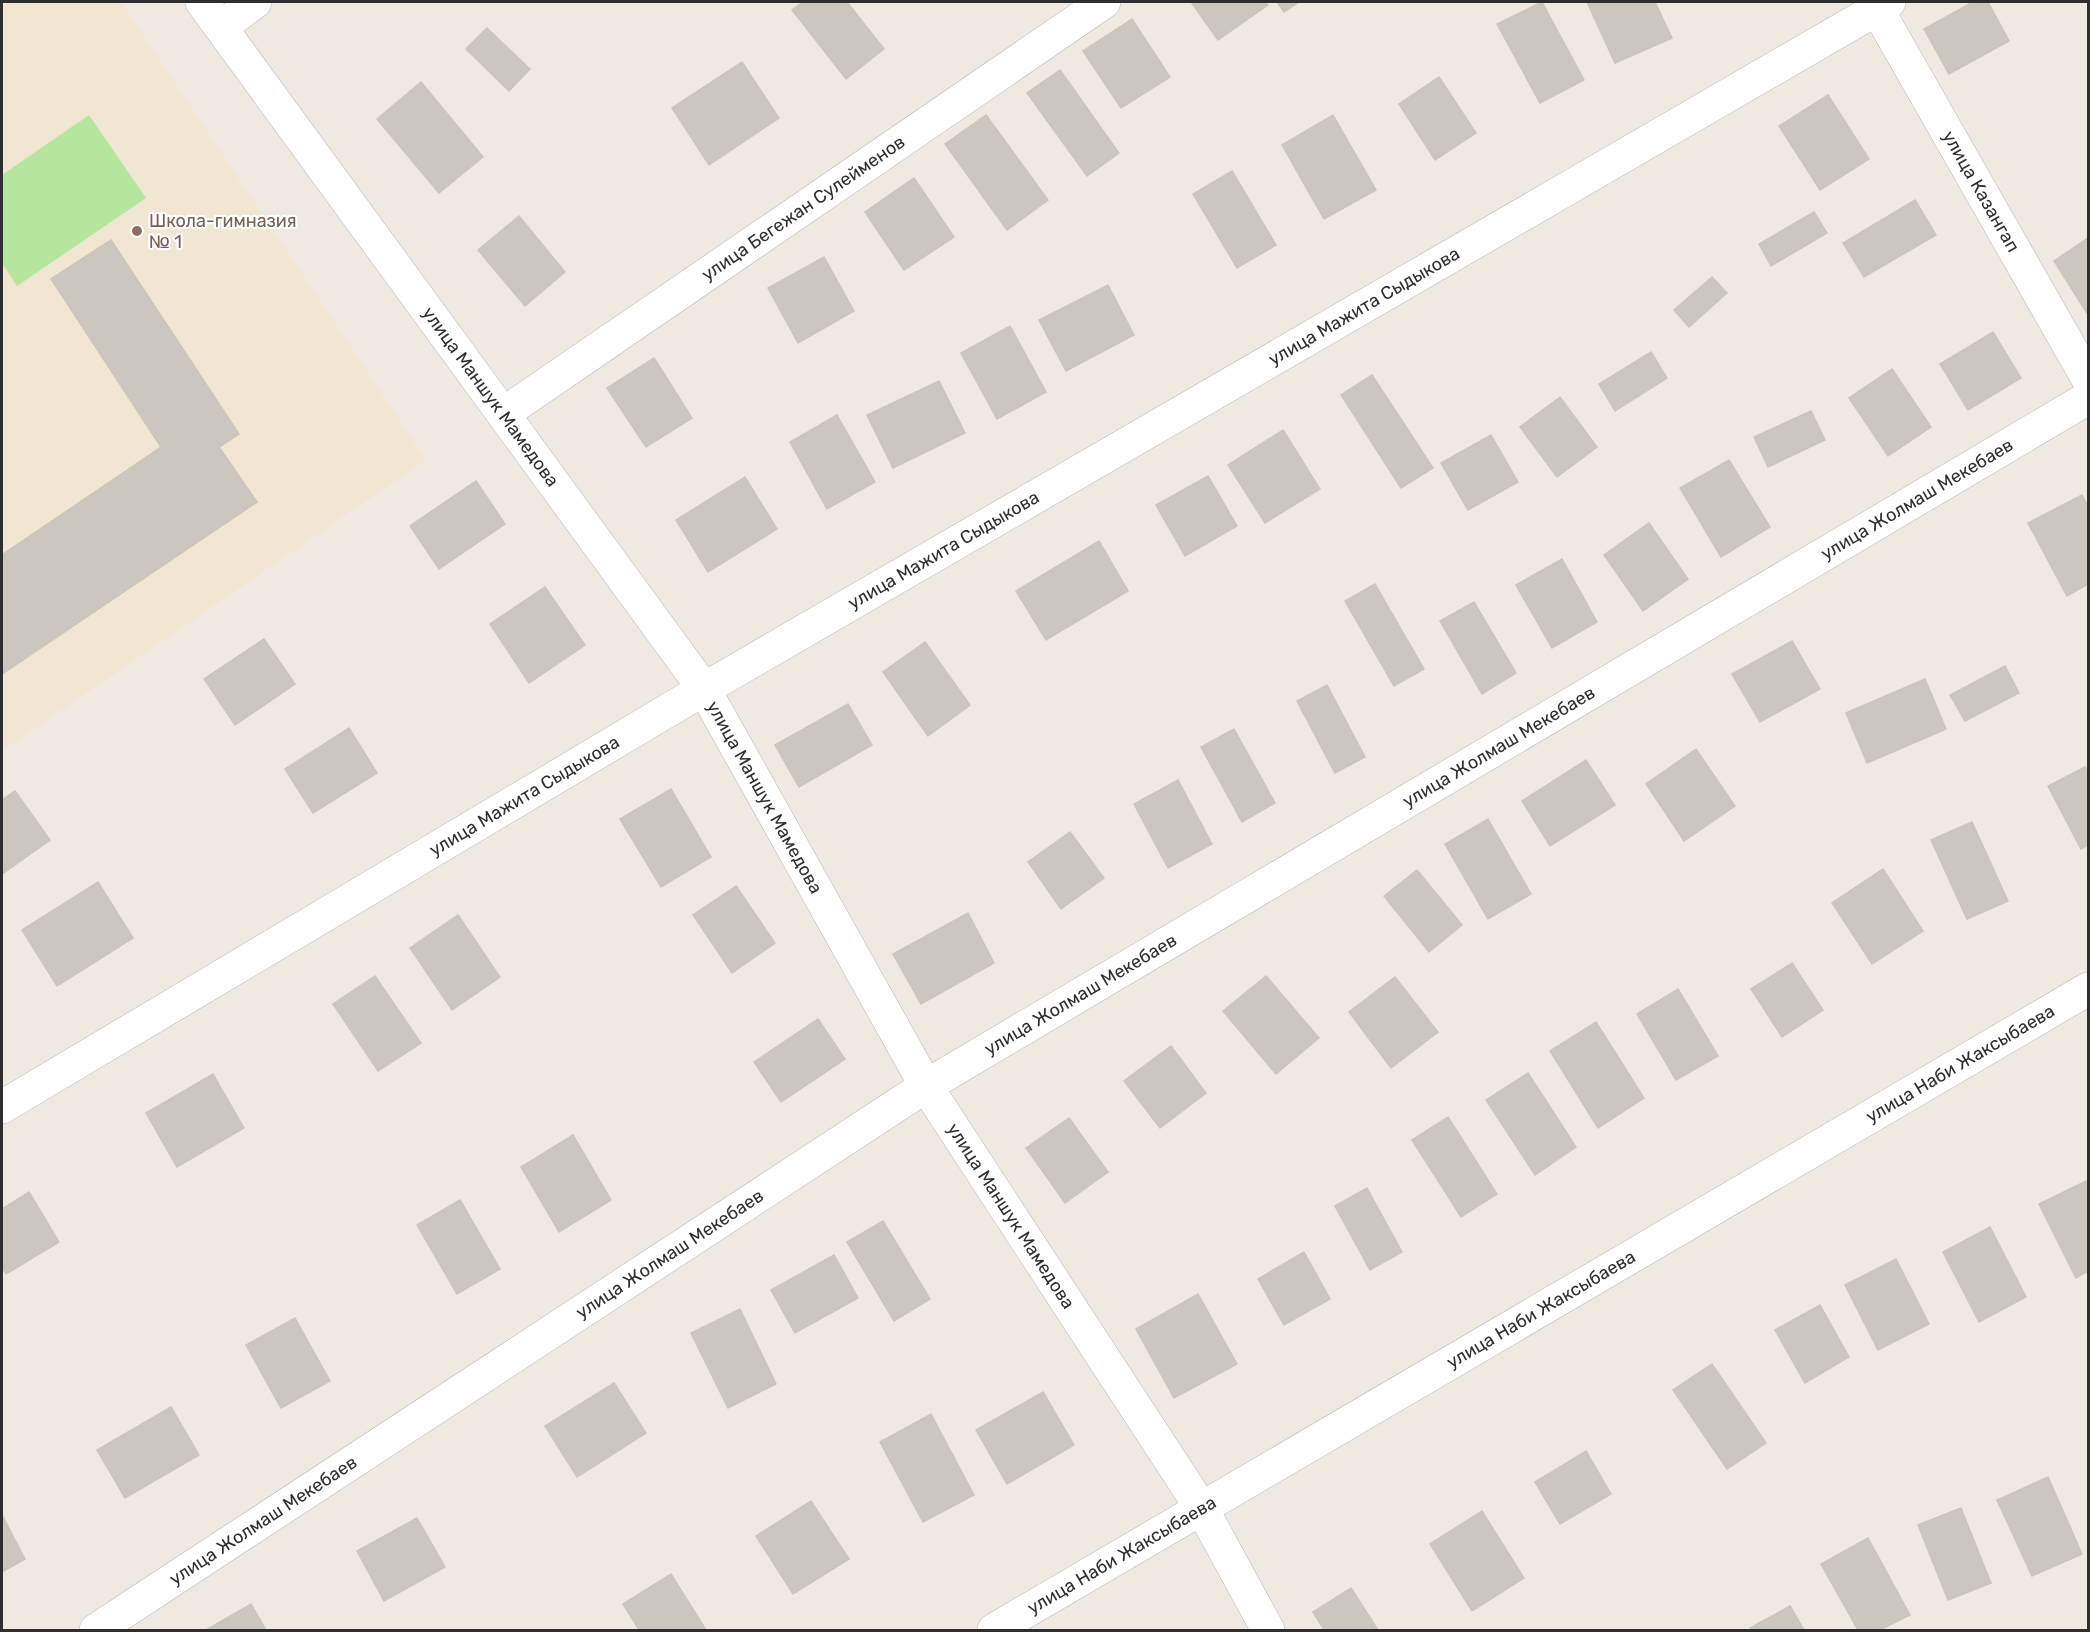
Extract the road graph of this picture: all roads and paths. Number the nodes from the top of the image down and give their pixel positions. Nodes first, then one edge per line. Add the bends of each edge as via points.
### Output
1 (255, 2) edge
2 (1104, 2) edge
3 (1880, 4) edge
4 (211, 14) edge
5 (2088, 379) edge
6 (2088, 398) edge
7 (503, 414) junction
8 (704, 688) junction
9 (2088, 990) edge
10 (926, 1086) junction
11 (2, 1107) edge
12 (1202, 1509) junction
13 (96, 1630) edge
14 (994, 1630) edge
15 (1268, 1630) edge

1 - 4 street
2 - 7 street, улица Бегежан Сулейменов
3 - 5 street, улица Казангап
3 - 8 street, улица Мажита Сыдыкова
4 - 7 street, улица Маншук Мамедова
6 - 10 street, улица Жолмаш Мекебаев
7 - 8 street, улица Маншук Мамедова
8 - 10 street, улица Маншук Мамедова
8 - 11 street, улица Мажита Сыдыкова
9 - 12 street, улица Наби Жаксыбаева
10 - 12 street, улица Маншук Мамедова
10 - 13 street, улица Жолмаш Мекебаев
12 - 14 street, улица Наби Жаксыбаева
12 - 15 street, улица Маншук Мамедова

